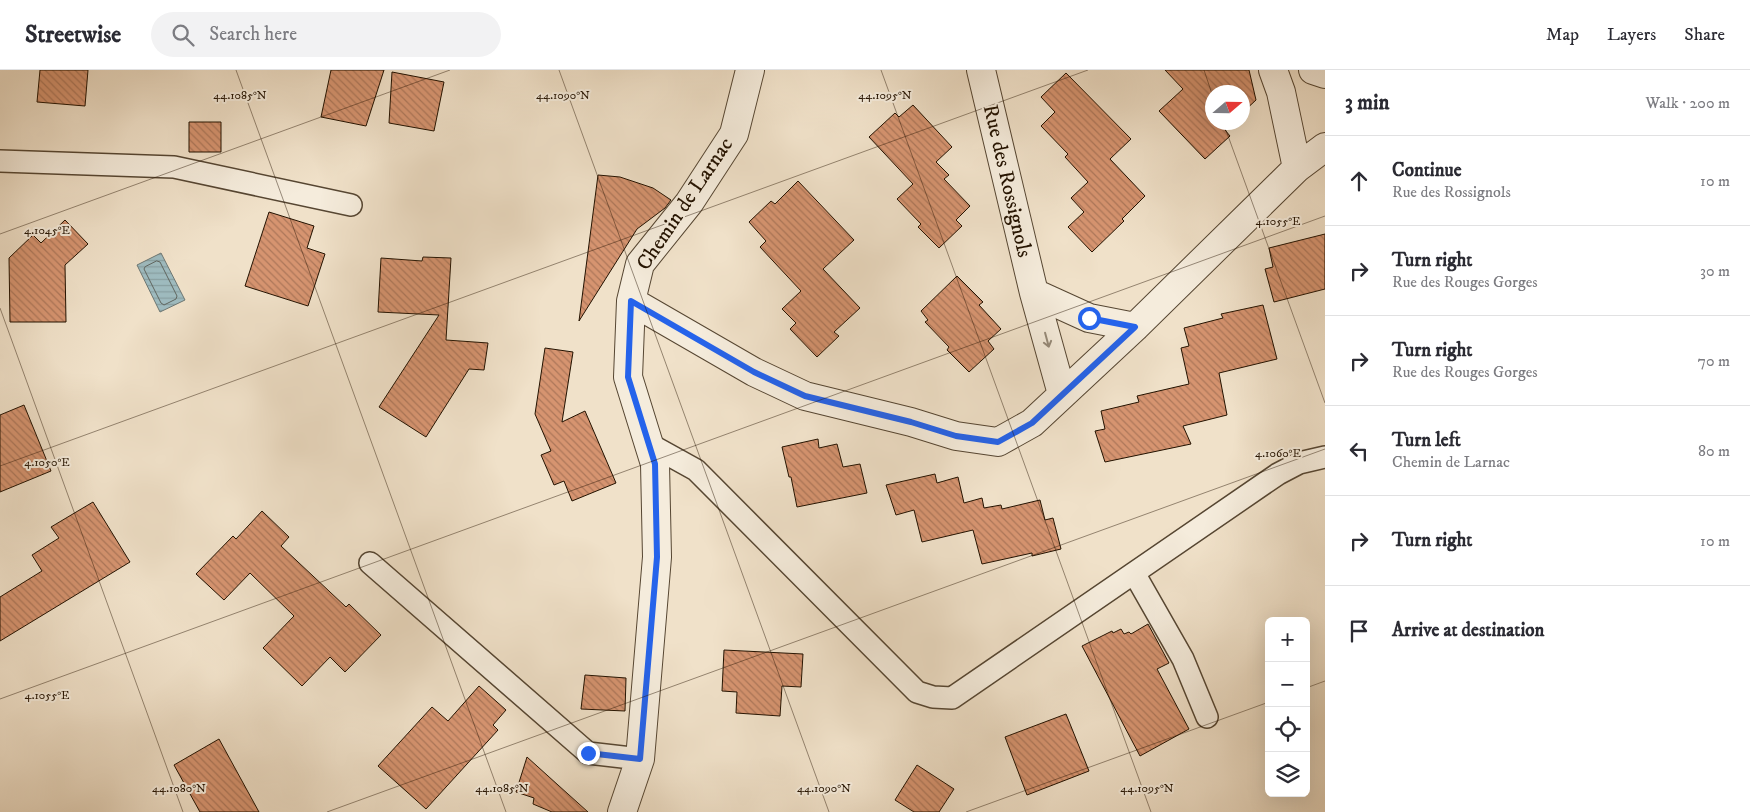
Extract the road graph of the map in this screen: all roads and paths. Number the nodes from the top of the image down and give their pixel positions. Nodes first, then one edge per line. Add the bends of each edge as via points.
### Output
1 (750, 70) edge
2 (981, 70) edge
3 (1273, 70) edge
4 (1313, 70) edge
5 (1325, 74) edge
6 (1325, 147) edge
7 (0, 161) edge
8 (1297, 168) junction
9 (351, 205) dead end
10 (1034, 293) junction
11 (631, 301) junction
12 (1135, 327) junction
13 (1062, 394) junction
14 (649, 444) junction
15 (1325, 456) edge
16 (370, 563) dead end
17 (1134, 573) junction
18 (1207, 717) dead end
19 (640, 759) junction
20 (622, 812) edge

1 - 11 street, Chemin de Larnac via 734,134 690,203 640,264
2 - 10 street, Rue des Rossignols
3 - 8 street via 1281,92
4 - 5 street
6 - 8 street
7 - 9 lane via 174,167
8 - 12 street
10 - 12 street via 1089,318
10 -> 13 street, Rue des Rossignols
11 - 13 street via 754,372 805,396 956,436 998,442 1032,423
11 - 14 street, Chemin de Larnac via 628,377
12 - 13 street
14 - 17 lane via 696,470 916,692 933,697 952,698
14 - 19 street, Chemin de Larnac via 655,464 657,557
15 - 17 lane via 1299,463 1278,474
16 - 19 lane via 588,753
17 - 18 lane via 1183,659
19 - 20 street, Chemin de Larnac

